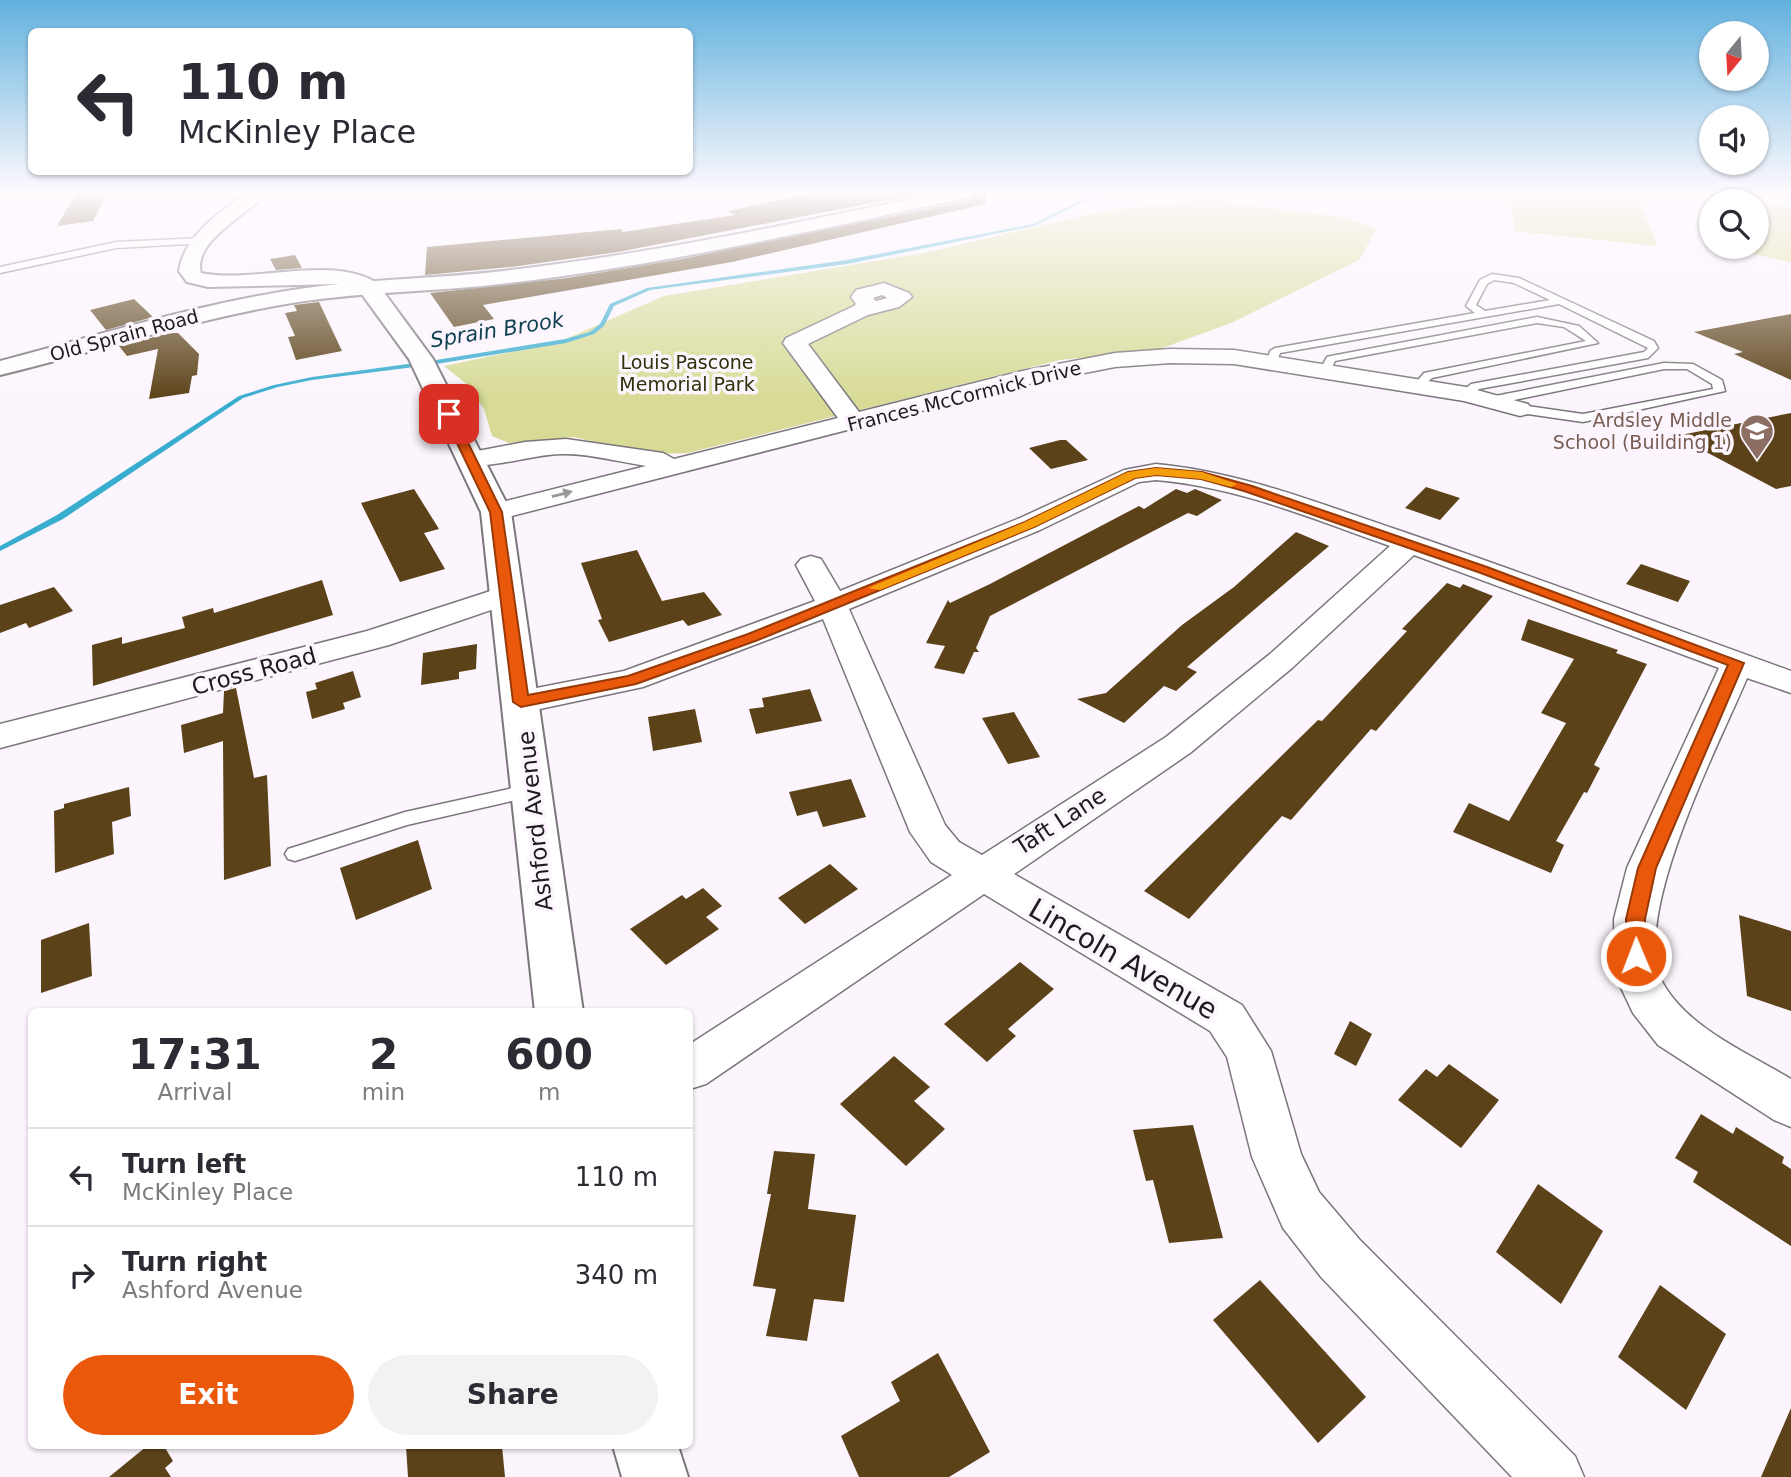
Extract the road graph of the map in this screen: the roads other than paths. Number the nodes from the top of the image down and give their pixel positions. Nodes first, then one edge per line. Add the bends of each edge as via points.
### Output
1 (37, 262) edge
2 (190, 262) edge
3 (610, 262) edge
4 (0, 270) edge
5 (369, 288) junction
6 (1560, 300) junction
7 (861, 310) dead end
8 (1481, 312) junction
9 (1610, 324) junction
10 (1576, 330) junction
11 (1272, 362) junction
12 (0, 368) edge
13 (1326, 370) junction
14 (1419, 386) junction
15 (1466, 394) junction
16 (1490, 401) junction
17 (1520, 409) joint
18 (854, 423) junction
19 (594, 453) junction
20 (471, 459) junction
21 (684, 464) junction
22 (600, 485) junction
23 (496, 512) junction
24 (1408, 545) junction
25 (811, 565) dead end
26 (506, 595) junction
27 (832, 605) junction
28 (1737, 663) junction
29 (1791, 683) edge
30 (521, 702) junction
31 (0, 737) edge
32 (531, 790) junction
33 (295, 855) dead end
34 (978, 874) junction
35 (558, 1008) edge
36 (693, 1067) edge
37 (1791, 1105) edge
38 (647, 1449) edge
39 (655, 1477) edge
40 (1554, 1477) edge

1 - 4 lane
2 - 5 main road via 194,278 233,282 339,278
3 - 5 main road, Old Sprain Road
5 - 12 main road, Old Sprain Road via 229,308
5 - 20 main road, Ashford Avenue via 424,365
6 - 8 lane
6 - 8 lane via 1516,280 1492,277 1483,282 1471,306
6 - 9 lane
7 - 18 street via 794,343
8 - 11 lane via 1275,351
9 - 10 lane
9 - 15 lane via 1653,348 1648,355 1475,386
10 - 13 lane via 1559,322 1537,320 1331,359
10 - 14 lane via 1592,343 1429,375
11 - 13 street, Frances McCormick Drive
11 - 18 street, Frances McCormick Drive via 1234,356 1115,360 1022,378
13 - 14 street, Frances McCormick Drive
14 - 15 street, Frances McCormick Drive
15 - 16 street, Frances McCormick Drive
16 - 17 street, Frances McCormick Drive
16 - 17 lane via 1664,366 1689,366 1718,382 1719,391 1583,418
18 - 21 street, Frances McCormick Drive
19 - 20 street via 544,446
19 - 21 street
19 - 22 street via 602,461
20 - 23 main road, Ashford Avenue
21 - 22 street, Frances McCormick Drive
23 -> 22 street, Frances McCormick Drive
23 - 26 main road, Ashford Avenue
24 - 27 street via 1248,488 1202,476 1156,472 1133,475 1030,524
24 - 28 street
24 - 34 street, Taft Lane via 1282,661 1178,745
25 - 27 street, Lincoln Avenue
26 - 30 main road, Ashford Avenue
26 - 31 street, Cross Road via 378,638
27 - 30 street via 631,680
27 - 34 street, Lincoln Avenue via 929,832 945,852
28 - 29 street
28 - 37 street via 1647,868 1635,919 1637,975 1649,1000 1674,1031
30 - 32 main road, Ashford Avenue
32 - 33 lane via 405,819
32 - 35 main road, Ashford Avenue
34 - 36 street, Taft Lane
34 - 40 street, Lincoln Avenue via 1226,1018 1248,1051 1277,1157 1301,1210 1340,1258
38 - 39 main road

